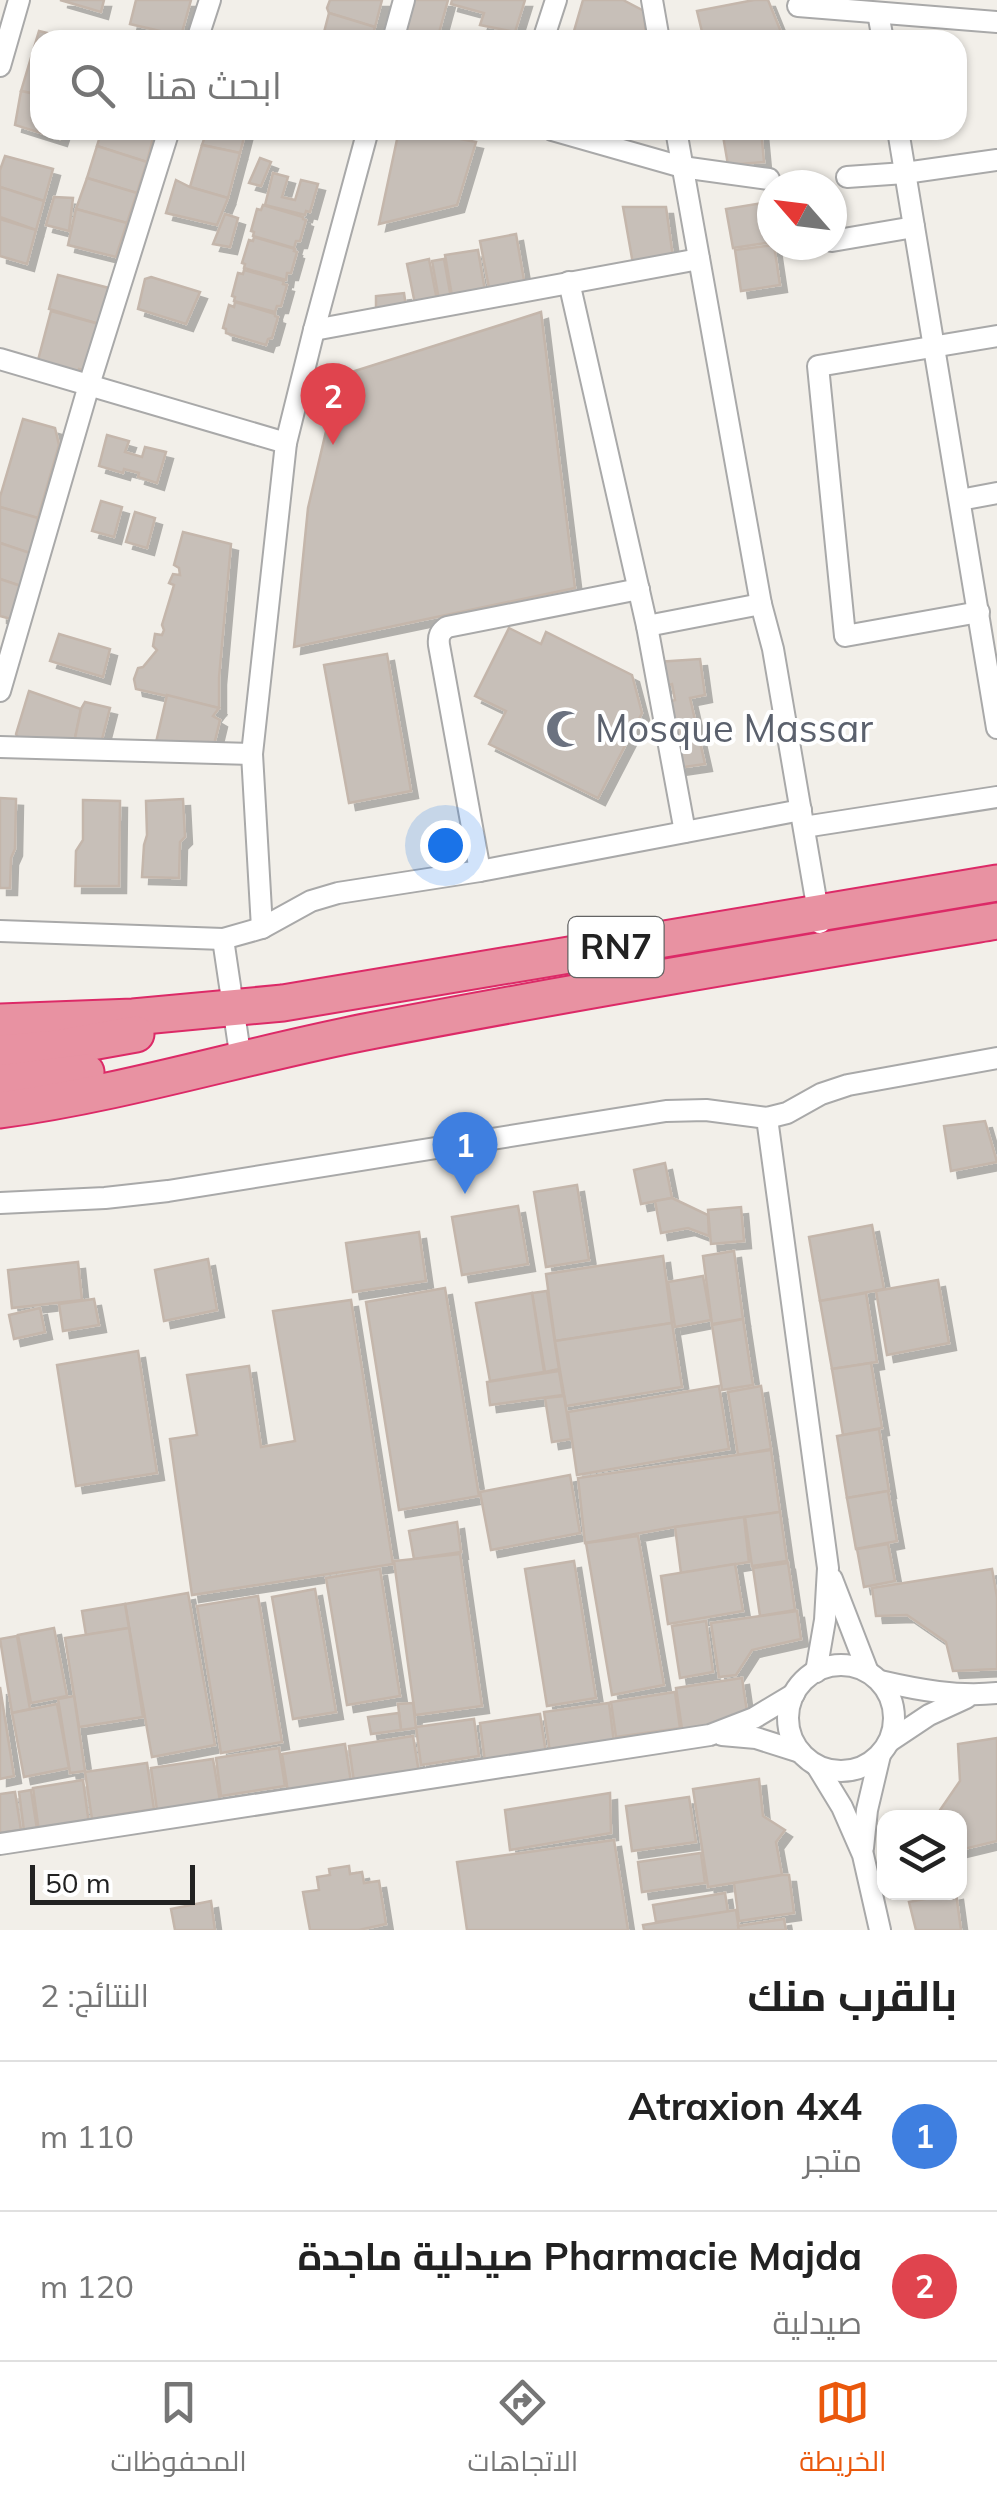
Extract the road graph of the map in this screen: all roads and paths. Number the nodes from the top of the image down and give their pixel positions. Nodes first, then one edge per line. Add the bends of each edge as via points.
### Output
1 (19, 0) edge
2 (210, 0) edge
3 (404, 0) edge
4 (556, 0) edge
5 (652, 0) edge
6 (798, 6) dead end
7 (878, 12) junction
8 (997, 22) edge
9 (200, 30) edge
10 (396, 30) edge
11 (547, 30) edge
12 (658, 30) edge
13 (881, 30) edge
14 (0, 66) edge
15 (166, 140) edge
16 (365, 140) edge
17 (587, 140) edge
18 (678, 140) edge
19 (900, 140) edge
20 (997, 160) edge
21 (682, 167) junction
22 (905, 173) junction
23 (847, 177) dead end
24 (757, 178) edge
25 (914, 227) junction
26 (847, 238) edge
27 (699, 259) junction
28 (569, 282) junction
29 (314, 330) junction
30 (997, 336) edge
31 (934, 346) junction
32 (0, 359) edge
33 (89, 385) junction
34 (286, 443) junction
35 (997, 494) edge
36 (960, 500) junction
37 (638, 589) junction
38 (762, 604) junction
39 (978, 612) junction
40 (648, 626) junction
41 (0, 691) edge
42 (997, 728) edge
43 (0, 747) edge
44 (252, 754) junction
45 (997, 797) edge
46 (802, 818) junction
47 (685, 832) junction
48 (480, 871) junction
49 (997, 884) edge
50 (818, 913) junction
51 (997, 922) edge
52 (262, 928) junction
53 (0, 931) edge
54 (224, 939) junction
55 (825, 950) junction
56 (234, 1008) junction
57 (0, 1022) edge
58 (0, 1054) edge
59 (997, 1058) edge
60 (242, 1060) junction
61 (0, 1083) edge
62 (0, 1110) edge
63 (768, 1118) junction
64 (0, 1203) edge
65 (828, 1568) junction
66 (816, 1672) junction
67 (874, 1676) junction
68 (997, 1693) edge
69 (794, 1694) junction
70 (972, 1696) junction
71 (710, 1735) junction
72 (885, 1748) junction
73 (800, 1752) junction
74 (817, 1766) junction
75 (0, 1844) edge
76 (863, 1855) junction
77 (880, 1930) edge

1 - 14 street
2 - 9 street
3 - 10 street
4 - 11 street
5 - 12 street
6 - 7 street
7 - 8 street
7 - 13 street
15 - 33 street
16 - 29 street
17 - 21 street
18 - 21 street
19 - 22 street
20 - 22 street
21 - 24 street
21 - 27 street
22 - 23 street
22 - 25 street
25 - 26 street
25 - 31 street
27 - 28 street
27 - 38 street
28 - 29 street
28 - 37 street
29 - 34 street
30 - 31 street
31 - 36 street
31 - 39 street via 818,366 844,636
32 - 33 street
33 - 34 street
33 - 41 street
34 - 44 street
35 - 36 street
36 - 39 street
37 - 40 street
37 - 48 street via 441,631
38 - 40 street
38 - 46 street
39 - 42 street
40 - 47 street
43 - 44 street
44 - 52 street
45 - 46 street
46 - 47 street
46 - 50 street
47 - 48 street
48 - 52 street via 338,893
49 - 50 highway, RN7
50 - 55 street
50 - 56 highway, RN7
51 - 55 highway, RN7
52 - 54 street
53 - 54 street
54 - 56 street
55 - 60 highway, RN7
56 - 57 highway
56 - 58 highway, RN7 via 102,1041
56 - 60 street
59 - 63 street via 848,1085
60 - 61 highway, RN7 via 142,1064
60 - 62 highway
63 - 64 street via 666,1111 168,1192
63 - 65 street
65 - 66 street
65 - 67 street
66 - 67 street via 842,1665
66 - 69 street
67 - 70 street
67 - 72 street via 894,1709
68 - 70 street
69 - 71 street
69 - 73 street via 788,1724
70 - 72 street via 928,1714
71 - 73 street via 756,1738
71 - 75 street
72 - 74 street via 850,1771
72 - 76 street via 867,1810
73 - 74 street
74 - 76 street
76 - 77 street

